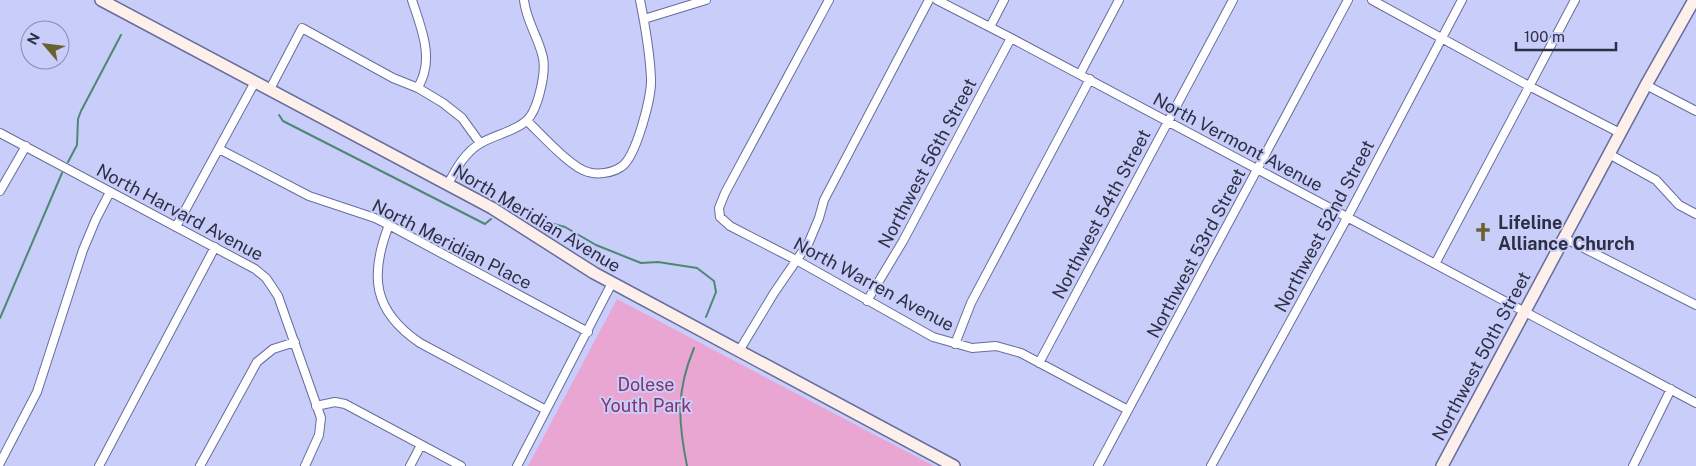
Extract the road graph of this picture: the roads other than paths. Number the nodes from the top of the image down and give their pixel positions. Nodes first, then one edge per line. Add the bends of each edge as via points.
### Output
1 (102, 0) edge
2 (412, 0) edge
3 (524, 0) edge
4 (640, 0) edge
5 (706, 0) edge
6 (829, 0) edge
7 (929, 0) edge
8 (937, 0) edge
9 (1004, 0) edge
10 (1119, 0) edge
11 (1233, 0) edge
12 (1348, 0) edge
13 (1372, 0) edge
14 (1462, 0) edge
15 (1575, 0) edge
16 (1694, 0) edge
17 (644, 19) junction
18 (990, 27) junction
19 (1011, 38) junction
20 (1441, 39) junction
21 (1080, 74) junction
22 (1090, 80) junction
23 (255, 82) junction
24 (1646, 85) junction
25 (1529, 86) junction
26 (418, 88) junction
27 (270, 89) junction
28 (1696, 111) edge
29 (527, 121) junction
30 (1168, 122) junction
31 (0, 132) edge
32 (1620, 133) junction
33 (480, 143) junction
34 (26, 146) junction
35 (219, 149) junction
36 (1609, 154) junction
37 (1258, 170) junction
38 (448, 184) junction
39 (0, 191) edge
40 (110, 192) junction
41 (1696, 214) edge
42 (1347, 218) junction
43 (389, 225) junction
44 (176, 227) junction
45 (1564, 238) junction
46 (215, 247) junction
47 (798, 261) junction
48 (1435, 264) junction
49 (612, 283) junction
50 (867, 301) junction
51 (1696, 305) edge
52 (1524, 312) junction
53 (588, 332) junction
54 (295, 342) junction
55 (955, 344) junction
56 (739, 351) junction
57 (1039, 363) junction
58 (1671, 389) junction
59 (1696, 403) edge
60 (316, 406) junction
61 (546, 410) junction
62 (1128, 410) junction
63 (422, 445) junction
64 (0, 464) edge
65 (99, 466) edge
66 (200, 466) edge
67 (305, 466) edge
68 (410, 466) edge
69 (461, 466) edge
70 (517, 466) edge
71 (954, 466) edge
72 (1098, 466) edge
73 (1212, 466) edge
74 (1442, 466) edge
75 (1633, 466) edge

1 - 23 main road, North Meridian Avenue
2 - 26 street via 426,55 425,72
3 - 29 street via 543,58 543,83
4 - 17 street
5 - 17 street
6 - 47 street, North Warren Avenue via 719,208 720,216 730,226
7 - 47 street via 837,173 824,200 820,218
8 - 18 street, North Vermont Avenue
9 - 18 street
10 - 21 street
11 - 30 street, Northwest 54th Street
12 - 37 street, Northwest 53rd Street
13 - 20 street
14 - 20 street, Northwest 52nd Street
15 - 25 street
16 - 24 main road, Northwest 50th Street
17 - 29 street via 651,80 649,102 632,150 622,167 602,173 586,172 569,161
18 - 19 street, North Vermont Avenue
19 - 21 street, North Vermont Avenue
19 - 50 street, Northwest 56th Street
20 - 25 street
20 - 42 street, Northwest 52nd Street
21 - 22 street, North Vermont Avenue
22 - 30 street, North Vermont Avenue
22 - 55 street via 971,303
23 - 27 main road, North Meridian Avenue
23 - 35 street
24 - 28 street
24 - 32 main road, Northwest 50th Street
25 - 32 street
25 - 48 street
26 - 27 street via 392,78 302,28
26 - 33 street via 462,118
27 - 38 main road, North Meridian Avenue
29 - 33 street
30 - 37 street, North Vermont Avenue
30 - 57 street, Northwest 54th Street
31 - 34 street, North Harvard Avenue
32 - 36 main road, Northwest 50th Street
33 - 38 street via 455,169
34 - 39 street
34 - 40 street, North Harvard Avenue
35 - 43 street, North Meridian Place via 309,196
35 - 44 street
36 - 41 street via 1656,180 1679,205
36 - 45 main road, Northwest 50th Street
37 - 42 street, North Vermont Avenue
37 - 62 street, Northwest 53rd Street
38 - 49 main road, North Meridian Avenue
40 - 44 street, North Harvard Avenue
40 - 64 street via 83,250 37,392
42 - 48 street, North Vermont Avenue
42 - 73 street, Northwest 52nd Street
43 - 53 street, North Meridian Place
43 - 61 street via 380,246 376,273 386,310 402,331
44 - 46 street, North Harvard Avenue
45 - 51 street
45 - 52 main road, Northwest 50th Street
46 - 54 street, North Harvard Avenue via 255,268 266,278 275,289
46 - 65 street
47 - 50 street, North Warren Avenue
47 - 56 street via 774,293
48 - 52 street, North Vermont Avenue
49 - 53 street
49 - 56 main road, North Meridian Avenue
50 - 55 street, North Warren Avenue via 933,337
52 - 58 street
52 - 74 main road, Northwest 50th Street
53 - 61 street
54 - 60 street, North Harvard Avenue
54 - 66 street via 273,349 257,362
55 - 57 street, North Warren Avenue via 972,348 996,346 1021,353
56 - 71 main road, North Meridian Avenue
57 - 62 street, North Warren Avenue
58 - 59 street
58 - 75 street
60 - 63 street via 335,402 345,404
60 - 67 street, North Harvard Avenue via 321,418 319,435
61 - 70 street
62 - 72 street, Northwest 53rd Street
63 - 68 street
63 - 69 street

